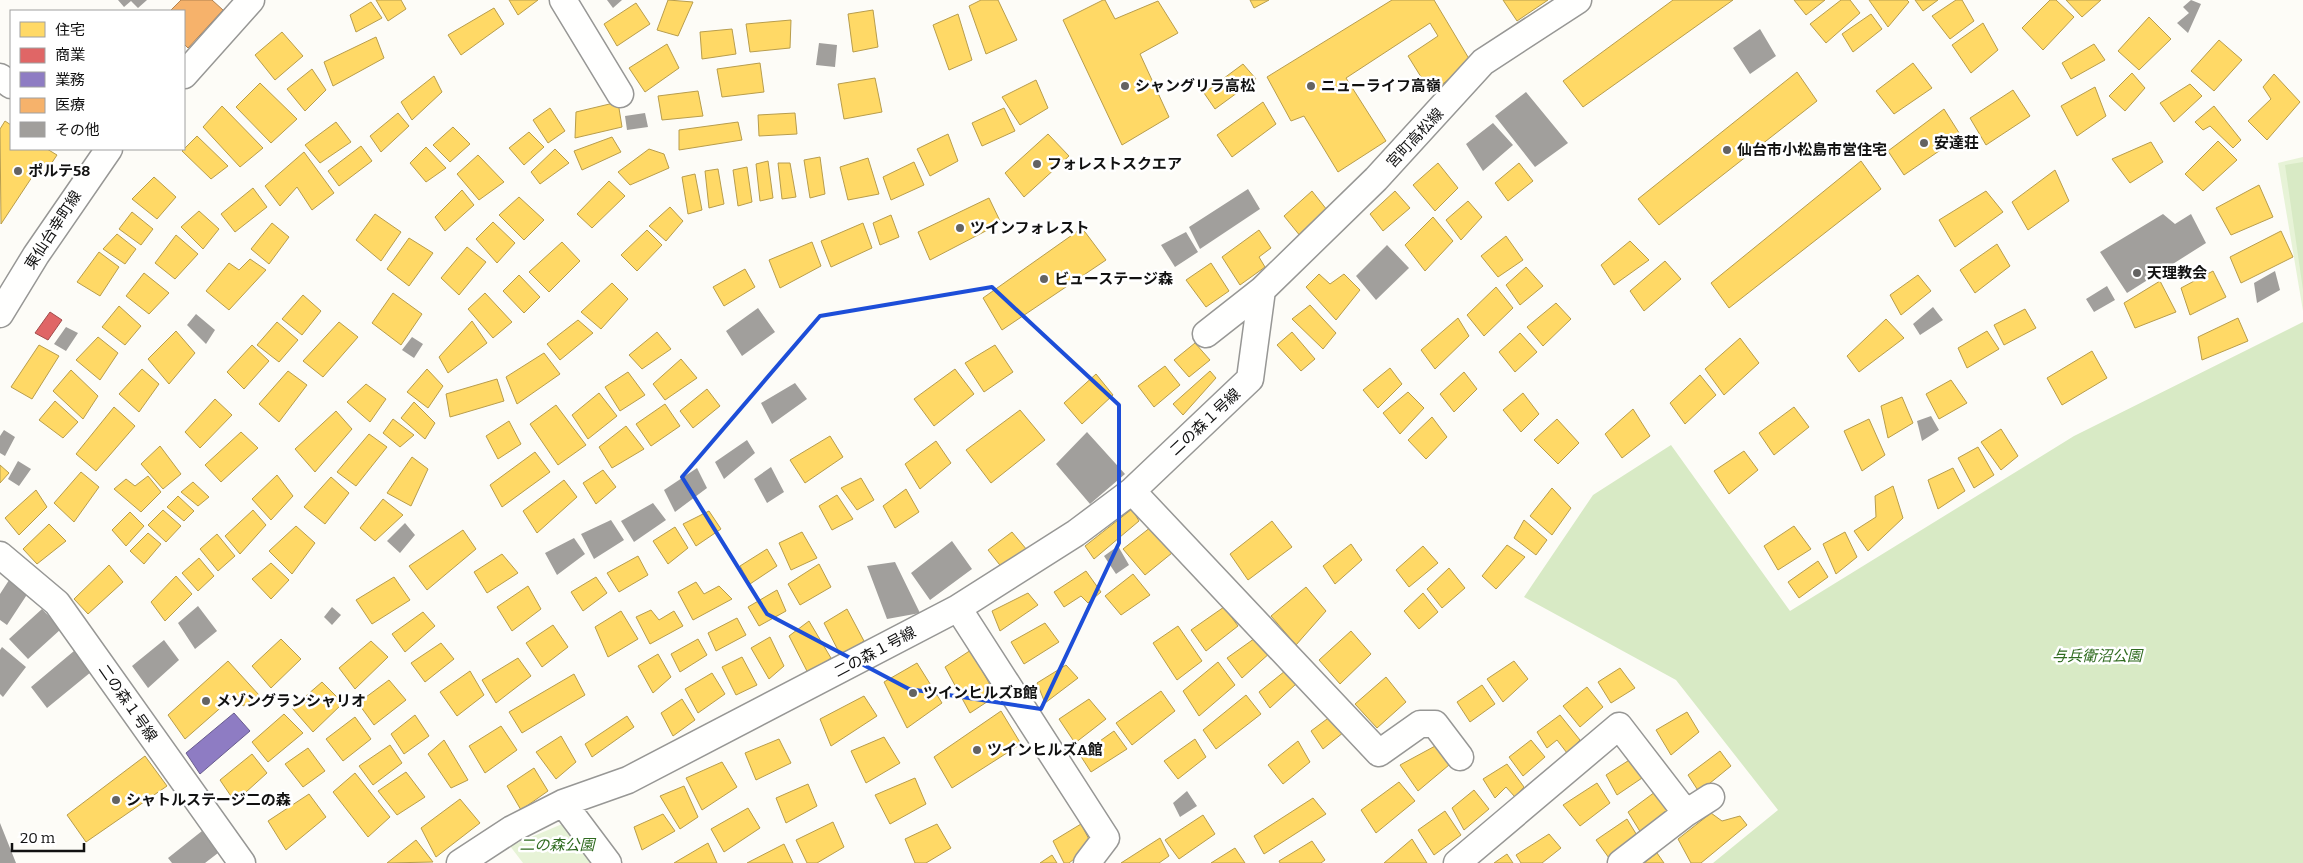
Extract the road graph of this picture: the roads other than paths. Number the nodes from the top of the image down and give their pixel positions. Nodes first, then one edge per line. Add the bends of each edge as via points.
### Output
1 (251, 0) edge
2 (563, 0) edge
3 (1578, 0) edge
4 (185, 74) edge
5 (620, 94) dead end
6 (104, 150) edge
7 (1262, 290) junction
8 (0, 314) edge
9 (1206, 334) dead end
10 (1132, 491) junction
11 (0, 555) edge
12 (958, 608) junction
13 (1460, 756) dead end
14 (1711, 797) dead end
15 (563, 803) junction
16 (1686, 813) junction
17 (242, 863) edge
18 (460, 863) edge
19 (608, 863) edge
20 (1087, 863) edge
21 (1457, 863) edge
22 (1621, 863) edge

1 - 4 street
2 - 5 street
3 - 7 street, 宮町高松線 via 1484,62 1382,173
6 - 8 street, 東仙台幸町線
7 - 9 street, 宮町高松線
7 - 10 street, 二の森１号線 via 1250,380
10 - 12 street, 二の森１号線 via 1076,533
10 - 13 street via 1379,754 1420,724 1435,724
11 - 17 street, 二の森１号線 via 57,603
12 - 15 street, 二の森１号線 via 628,780
12 - 20 street via 1106,838
14 - 16 street
15 - 18 street, 二の森１号線 via 512,829
15 - 19 street
16 - 21 street via 1619,726
16 - 22 street

